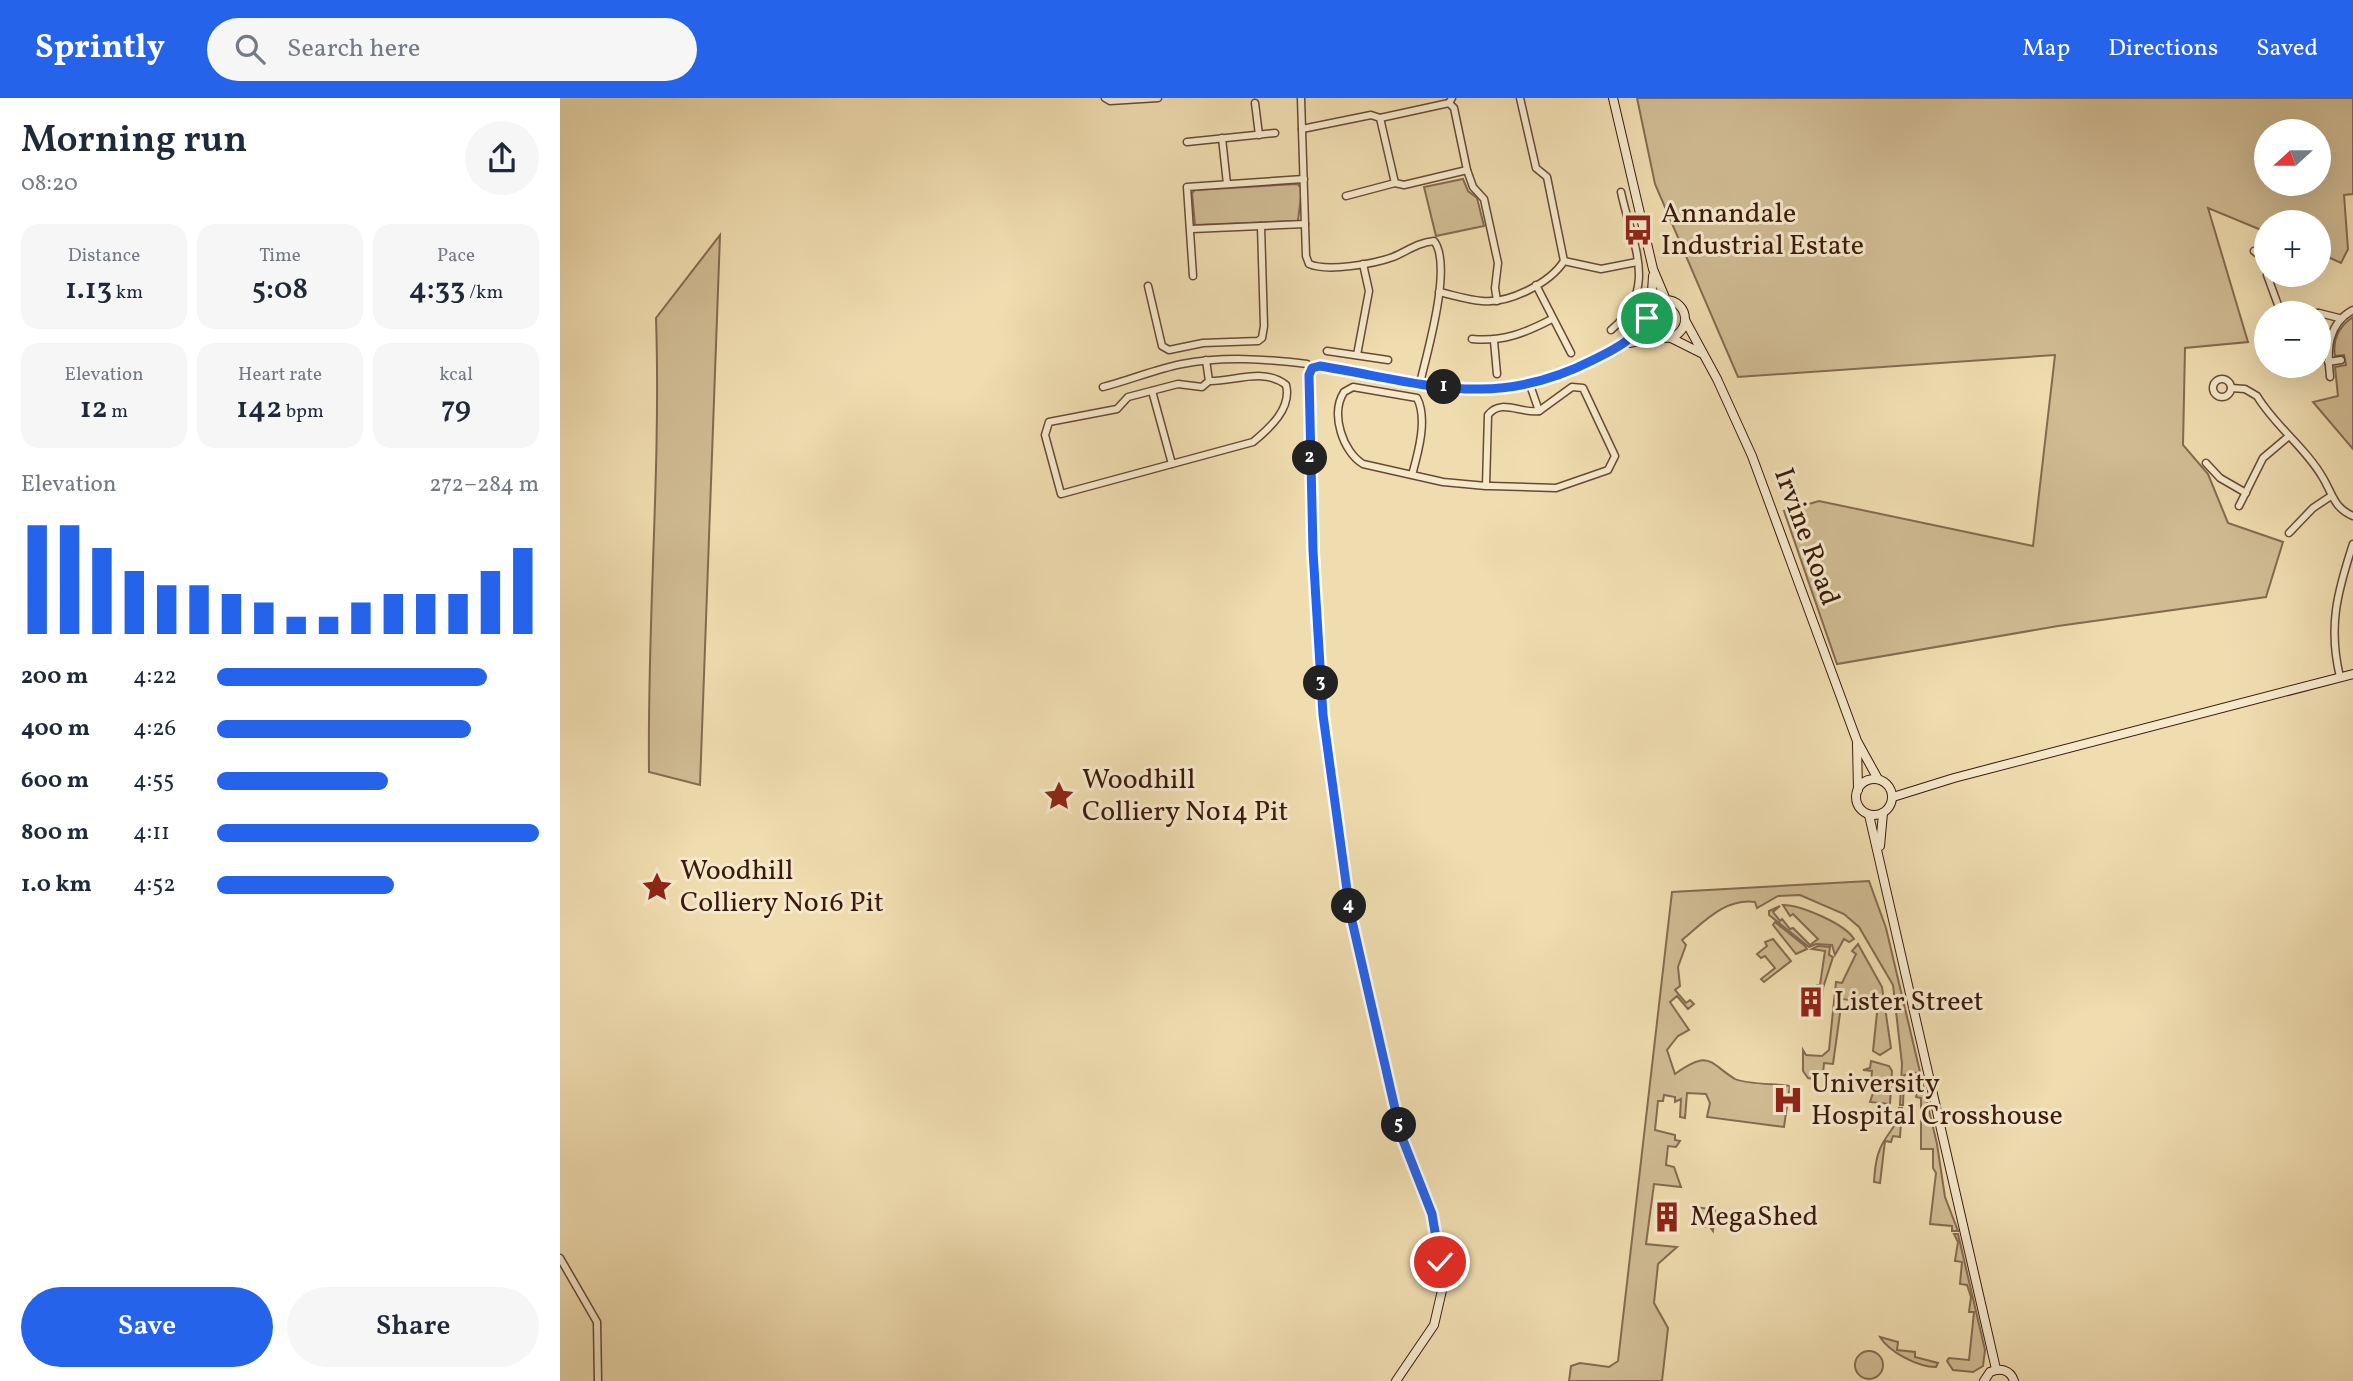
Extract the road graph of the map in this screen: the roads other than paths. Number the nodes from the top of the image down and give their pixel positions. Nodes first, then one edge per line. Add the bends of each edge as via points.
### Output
1 (1105, 98) edge
2 (1158, 98) edge
3 (1301, 98) edge
4 (1520, 98) edge
5 (1613, 98) edge
6 (1451, 100) edge
7 (1255, 103) dead end
8 (1380, 118) junction
9 (1302, 129) junction
10 (1275, 133) dead end
11 (1259, 135) junction
12 (1222, 138) junction
13 (1187, 142) dead end
14 (1467, 170) junction
15 (1304, 179) junction
16 (1395, 183) junction
17 (1227, 184) junction
18 (1621, 191) dead end
19 (1360, 193) junction
20 (1346, 196) dead end
21 (1363, 204) dead end
22 (1305, 224) junction
23 (1261, 226) junction
24 (1192, 229) junction
25 (1564, 261) junction
26 (1637, 262) junction
27 (1363, 264) junction
28 (1653, 269) junction
29 (1193, 276) dead end
30 (1536, 285) junction
31 (1148, 286) dead end
32 (1438, 292) junction
33 (1667, 300) junction
34 (1497, 301) junction
35 (1651, 307) junction
36 (2353, 310) edge
37 (2331, 316) edge
38 (1647, 318) junction
39 (2339, 318) junction
40 (1552, 319) junction
41 (1685, 320) junction
42 (1611, 330) dead end
43 (2331, 335) edge
44 (1659, 337) junction
45 (1671, 338) junction
46 (1472, 339) dead end
47 (1494, 341) junction
48 (1626, 344) junction
49 (1327, 351) dead end
50 (1571, 353) dead end
51 (1703, 354) junction
52 (1357, 355) junction
53 (1206, 360) junction
54 (1388, 360) dead end
55 (2341, 360) dead end
56 (2331, 362) edge
57 (1312, 368) junction
58 (1497, 374) dead end
59 (1209, 382) junction
60 (1420, 383) junction
61 (1530, 386) junction
62 (1104, 387) dead end
63 (2231, 388) dead end
64 (1152, 391) junction
65 (1538, 411) junction
66 (2289, 436) junction
67 (2206, 463) dead end
68 (1172, 464) junction
69 (1412, 475) junction
70 (1486, 486) junction
71 (2246, 493) junction
72 (2331, 496) junction
73 (2239, 506) dead end
74 (2353, 516) edge
75 (2289, 533) dead end
76 (2353, 544) edge
77 (2353, 674) edge
78 (2340, 677) junction
79 (1857, 741) junction
80 (1878, 779) junction
81 (1858, 790) junction
82 (1893, 797) junction
83 (1883, 814) junction
84 (1868, 815) junction
85 (1880, 853) junction
86 (560, 1258) edge
87 (1996, 1369) junction
88 (598, 1381) edge
89 (1396, 1381) edge
90 (1984, 1381) edge
91 (2014, 1381) edge

1 - 2 street
3 - 9 street
4 - 25 street via 1536,168 1547,177
5 - 28 main road
6 - 8 street
6 - 14 street
7 - 11 street
8 - 9 street via 1371,115
8 - 16 street
9 - 15 street
10 - 11 street
11 - 12 street
12 - 13 street
12 - 17 street
14 - 16 street via 1404,185
14 - 34 street via 1484,199 1498,263
15 - 17 street
15 - 22 street
16 - 19 street
17 - 24 street via 1187,187
18 - 26 street
19 - 20 street
19 - 21 street
22 - 23 street
22 - 27 street via 1309,264
23 - 24 street
23 - 31 street via 1264,326 1258,341 1203,343 1169,350 1162,346
24 - 29 street
25 - 26 street via 1601,269
25 - 30 street via 1557,272
26 - 42 street via 1641,279 1636,298 1630,312
27 - 32 street via 1434,241 1442,267
27 - 52 street via 1369,291
28 - 33 main road
28 - 35 main road
30 - 34 street
30 - 40 street
32 - 34 street
32 - 60 street
33 - 35 main road
33 - 41 main road via 1682,308
35 - 38 main road
36 - 39 street
37 - 39 street
38 - 44 main road via 1650,330
38 - 48 main road
39 - 43 street
40 - 47 street via 1524,334
40 - 50 street
41 - 45 main road via 1681,331
41 - 51 main road, Irvine Road
44 - 45 main road
44 - 48 main road
45 - 51 main road
46 - 47 street
47 - 58 street
48 - 61 main road
49 - 52 street
51 - 79 main road, Irvine Road via 1752,456
52 - 54 street
53 - 57 street via 1263,359
53 - 59 street
53 - 62 street
55 - 56 street
57 - 60 main road
57 - 89 main road via 1313,551 1323,715 1350,912 1401,1135 1432,1214 1443,1286 1434,1325
59 - 64 street via 1202,387 1178,384
59 - 68 street via 1238,376 1269,378 1281,381 1287,392 1282,411 1253,442
60 - 61 main road via 1483,391
61 - 65 street
63 - 66 street via 2257,396
64 - 68 street
64 - 68 street via 1128,397 1117,408 1049,422 1045,435 1061,495
65 - 70 street via 1503,406 1489,415
65 - 70 street via 1572,387 1583,388 1615,456 1608,470 1556,488
66 - 71 street via 2263,458
66 - 72 street via 2323,478
67 - 71 street via 2220,478
69 - 69 street via 1421,426 1417,398 1353,387 1344,392 1340,429 1353,458
69 - 70 street
71 - 73 street
72 - 74 street via 2342,511
72 - 75 street
76 - 78 street via 2339,586 2332,637
77 - 78 main road
78 - 82 main road
79 - 80 main road, Irvine Road
79 - 81 main road, Irvine Road
80 - 81 main road via 1866,781
80 - 82 main road via 1889,786
81 - 84 main road via 1857,802
82 - 83 main road
83 - 84 main road
83 - 85 main road
84 - 85 main road
85 - 87 main road
86 - 88 street via 597,1322
87 - 90 main road
87 - 91 main road via 2009,1373

